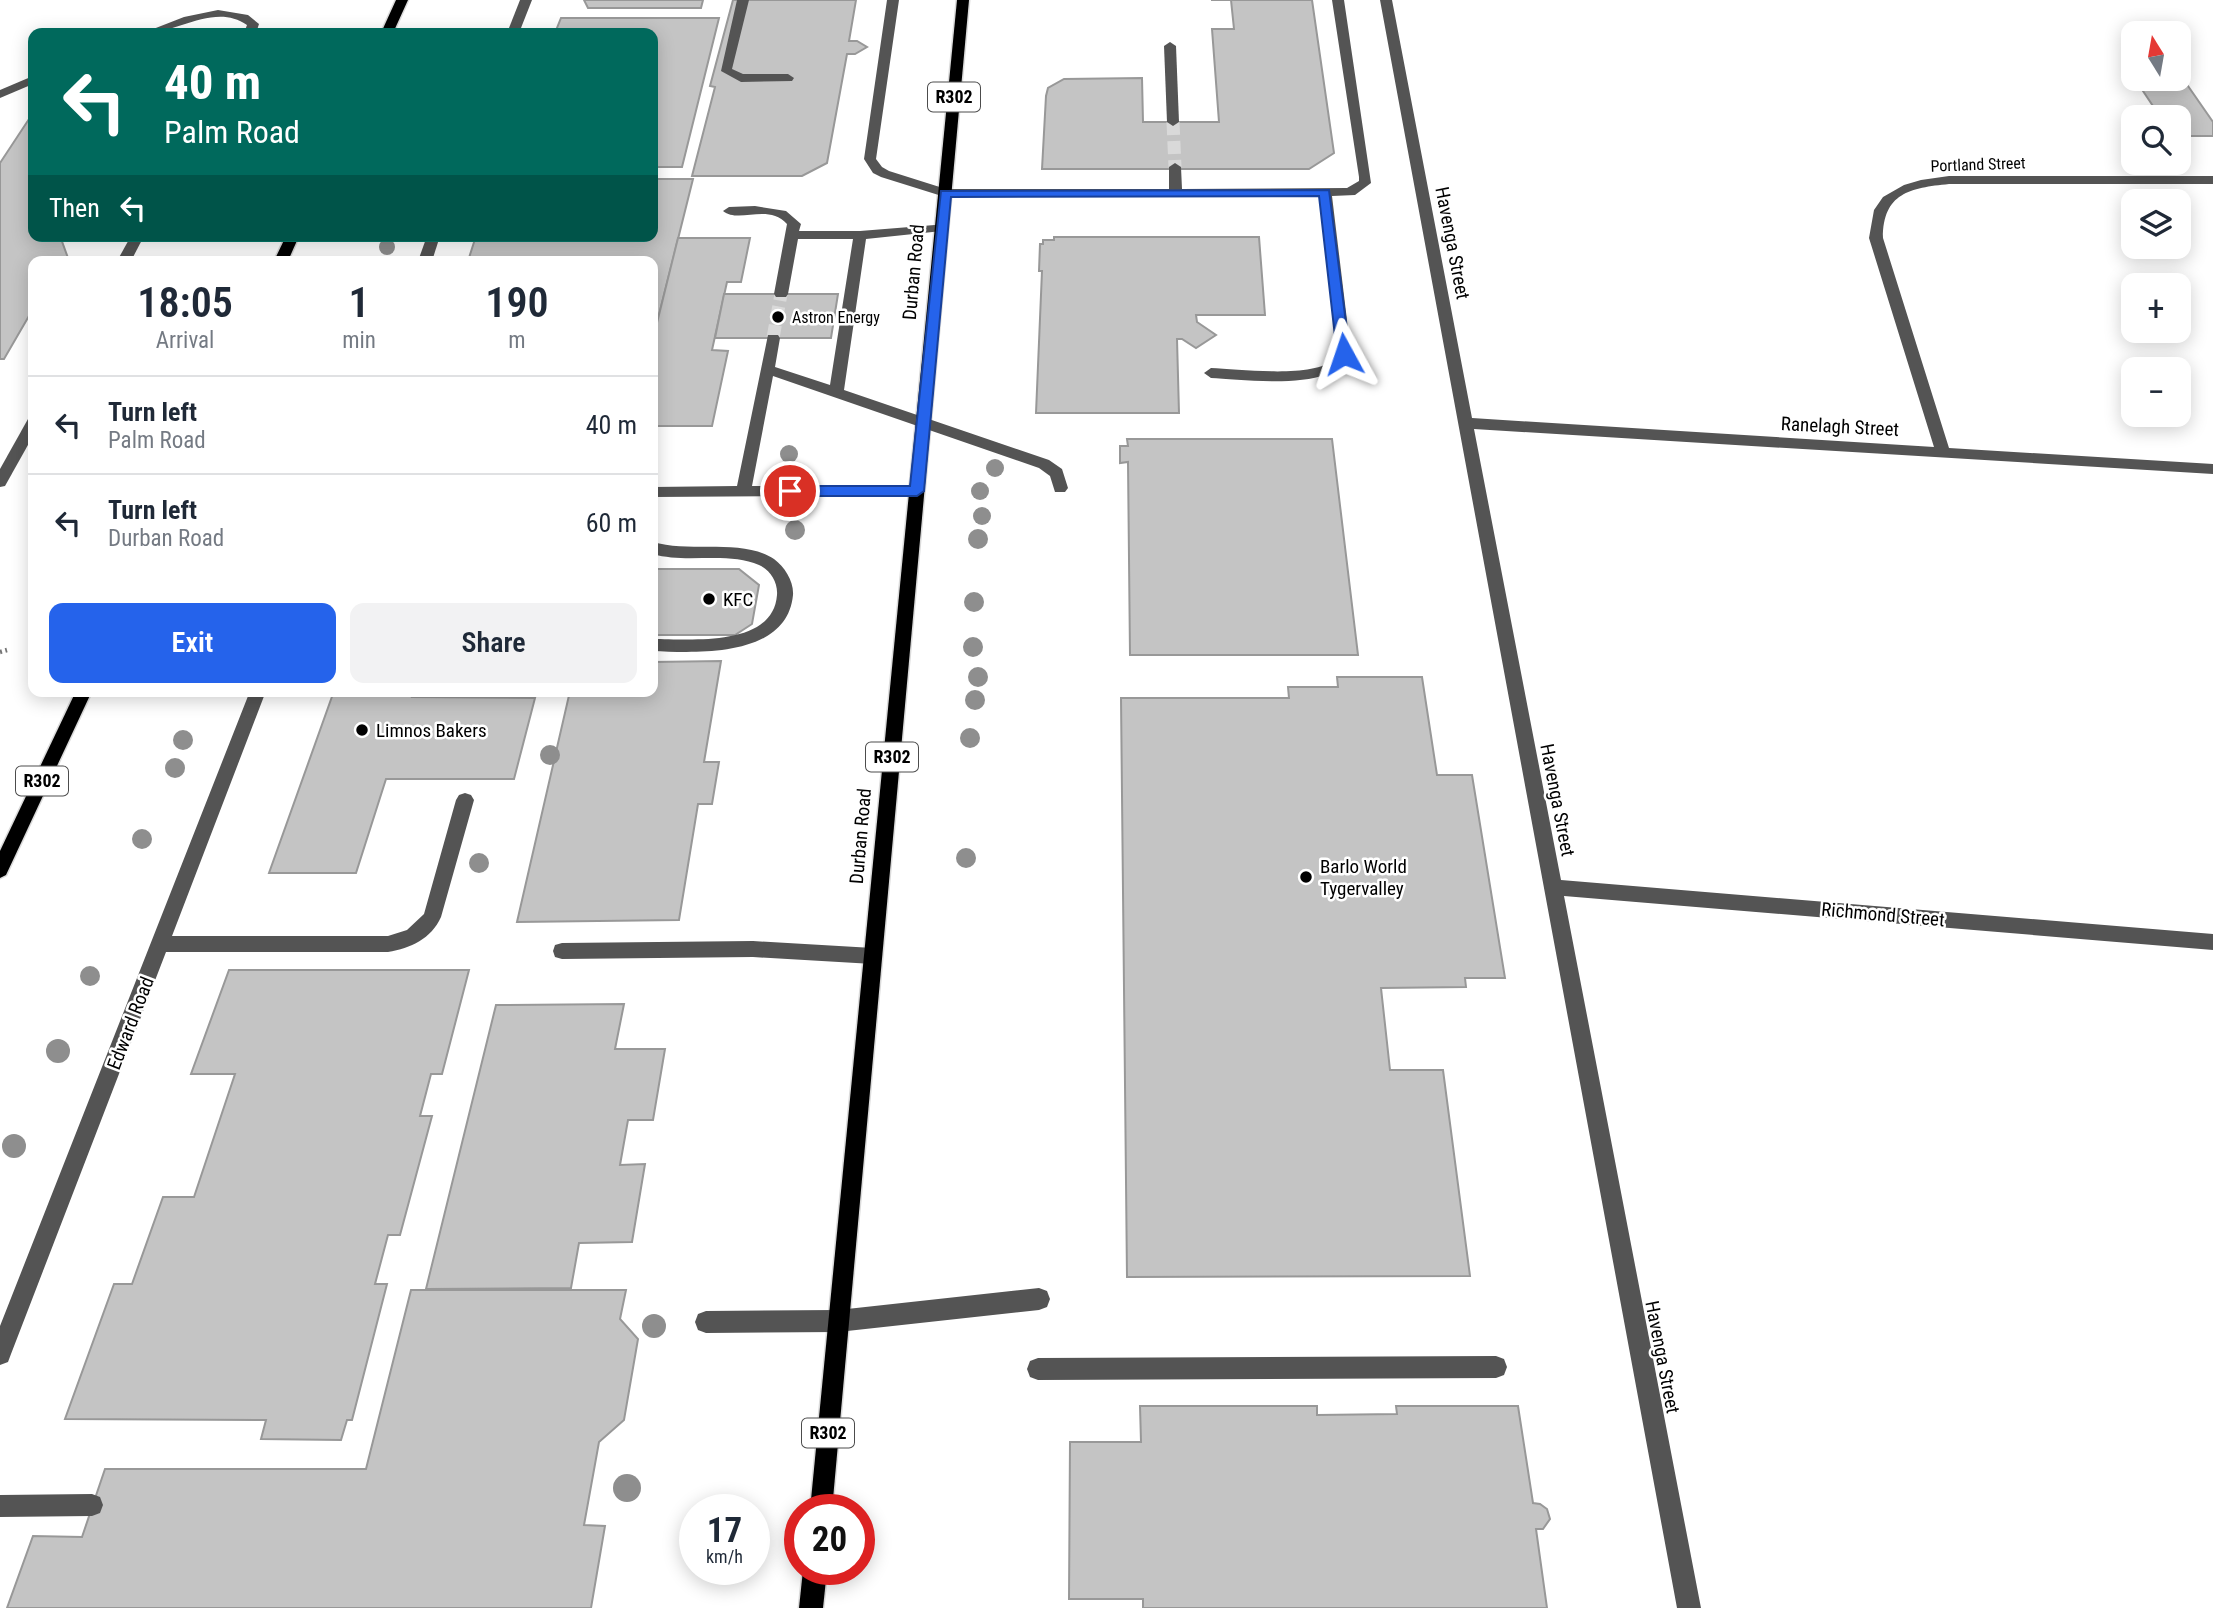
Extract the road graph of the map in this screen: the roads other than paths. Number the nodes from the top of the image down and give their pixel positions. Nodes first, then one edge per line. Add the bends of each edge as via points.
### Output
1 (402, 0) edge
2 (526, 0) edge
3 (743, 0) edge
4 (893, 0) edge
5 (963, 0) edge
6 (1338, 0) edge
7 (1386, 0) edge
8 (161, 28) edge
9 (252, 28) edge
10 (389, 28) edge
11 (515, 28) edge
12 (1170, 46) dead end
13 (788, 78) dead end
14 (28, 82) edge
15 (0, 94) edge
16 (1172, 122) tunnel mouth
17 (1175, 167) tunnel mouth
18 (2213, 180) edge
19 (1325, 192) junction
20 (945, 193) junction
21 (1176, 193) junction
22 (729, 211) dead end
23 (942, 227) junction
24 (792, 235) junction
25 (860, 235) junction
26 (781, 294) tunnel mouth
27 (773, 338) tunnel mouth
28 (767, 369) junction
29 (1211, 373) dead end
30 (836, 393) junction
31 (924, 423) junction
32 (1466, 423) junction
33 (28, 432) edge
34 (1943, 451) junction
35 (2213, 469) edge
36 (0, 482) edge
37 (1060, 488) dead end
38 (744, 491) junction
39 (917, 491) junction
40 (658, 496) edge
41 (658, 550) edge
42 (658, 645) edge
43 (81, 697) edge
44 (256, 697) edge
45 (466, 800) dead end
46 (0, 870) edge
47 (1553, 887) junction
48 (2213, 942) edge
49 (160, 944) junction
50 (562, 951) dead end
51 (873, 956) junction
52 (1039, 1298) dead end
53 (838, 1321) junction
54 (706, 1322) dead end
55 (0, 1354) edge
56 (1496, 1367) dead end
57 (1038, 1369) dead end
58 (822, 1494) edge
59 (92, 1505) dead end
60 (0, 1506) edge
61 (813, 1585) edge
62 (811, 1608) edge
63 (1689, 1608) edge

1 - 10 main road
2 - 11 street
3 - 13 street via 727,71 741,78
4 - 20 street via 870,159 885,174
5 - 20 main road, Durban Road / R302
6 - 19 street via 1365,183 1350,192
7 - 32 street, Havenga Street
8 - 9 street via 200,12 226,10 250,19
12 - 16 street
14 - 15 street
17 - 21 street
18 - 34 street, Portland Street via 1949,180 1915,185 1889,197 1879,209 1876,238
19 - 21 street
19 - 29 street via 1344,354 1339,363 1313,373
20 - 21 street
20 - 23 main road, Durban Road / R302
22 - 24 street via 785,214 794,224
23 - 25 street
23 - 31 main road, Durban Road / R302
24 - 25 street
24 - 26 street
25 - 30 street
27 - 28 street
28 - 30 street
28 - 38 street
30 - 31 street
31 - 37 street via 1044,464 1057,473
31 - 39 main road, Durban Road / R302
32 - 34 street, Ranelagh Street
32 - 47 street, Havenga Street
33 - 36 street
34 - 35 street, Ranelagh Street
38 - 39 street
38 - 40 street
39 - 51 main road, Durban Road / R302
41 - 42 street via 759,558 772,565 785,588 777,617 746,640 726,645
43 - 46 main road, R302
44 - 49 street, Edward Road
45 - 49 street via 432,917 412,938 388,944
47 - 48 street, Richmond Street
47 - 63 street, Havenga Street
49 - 55 street, Edward Road
50 - 51 street via 752,949
51 - 53 main road, Durban Road / R302
52 - 53 street
53 - 54 street
53 - 58 main road, Durban Road / R302
56 - 57 street
59 - 60 street
61 - 62 main road

